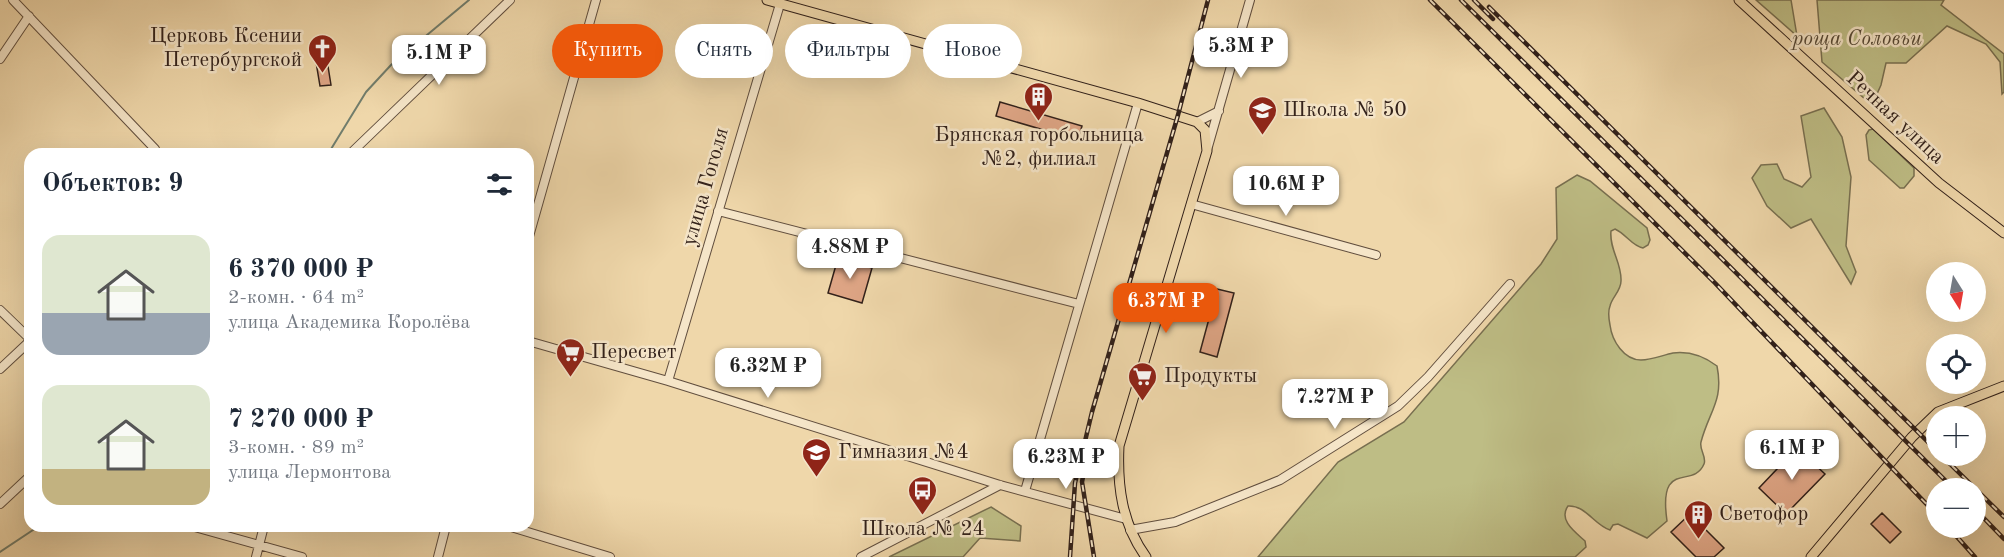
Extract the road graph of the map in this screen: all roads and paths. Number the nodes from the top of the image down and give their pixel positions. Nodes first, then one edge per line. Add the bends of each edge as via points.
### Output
1 (510, 0) edge
2 (596, 0) edge
3 (766, 0) edge
4 (1250, 0) edge
5 (1739, 0) edge
6 (18, 2) edge
7 (780, 4) junction
8 (28, 16) junction
9 (0, 59) edge
10 (1137, 103) junction
11 (1219, 111) junction
12 (1197, 122) junction
13 (154, 148) edge
14 (356, 148) edge
15 (1207, 151) junction
16 (1191, 204) junction
17 (718, 211) junction
18 (534, 219) edge
19 (2004, 233) edge
20 (1376, 255) dead end
21 (1510, 284) dead end
22 (1079, 304) junction
23 (0, 310) edge
24 (24, 334) edge
25 (534, 343) edge
26 (24, 346) edge
27 (0, 369) edge
28 (668, 381) junction
29 (2004, 386) edge
30 (24, 481) edge
31 (1000, 485) junction
32 (1025, 491) junction
33 (2, 499) edge
34 (1126, 519) junction
35 (1130, 530) junction
36 (213, 532) edge
37 (263, 532) edge
38 (444, 532) edge
39 (528, 532) edge
40 (260, 545) junction
41 (256, 557) edge
42 (302, 557) edge
43 (438, 557) edge
44 (610, 557) edge
45 (861, 557) edge
46 (1146, 557) edge
47 (1811, 557) edge

1 - 14 street
2 - 18 street
3 - 7 main road
4 - 11 street
5 - 19 main road, Речная улица via 1939,183
6 - 8 street
7 - 10 main road
7 - 17 street, улица Гоголя
8 - 9 street
8 - 13 street
10 - 12 main road
10 - 22 street
11 - 12 street
11 - 15 street
12 - 15 main road via 1205,130
15 - 16 main road
16 - 20 street
16 - 34 main road via 1122,433 1118,467
17 - 22 street
17 - 28 street, улица Гоголя
21 - 35 street via 1398,406 1280,480 1175,522
22 - 32 street
23 - 24 street
25 - 28 street
26 - 27 street
28 - 31 street
29 - 47 main road via 1938,412 1912,437
30 - 33 street
31 - 32 street
31 - 45 street
32 - 34 street
34 - 35 main road
35 - 46 main road
36 - 40 street
37 - 40 street
38 - 43 street
39 - 44 street
40 - 41 street
40 - 42 street

